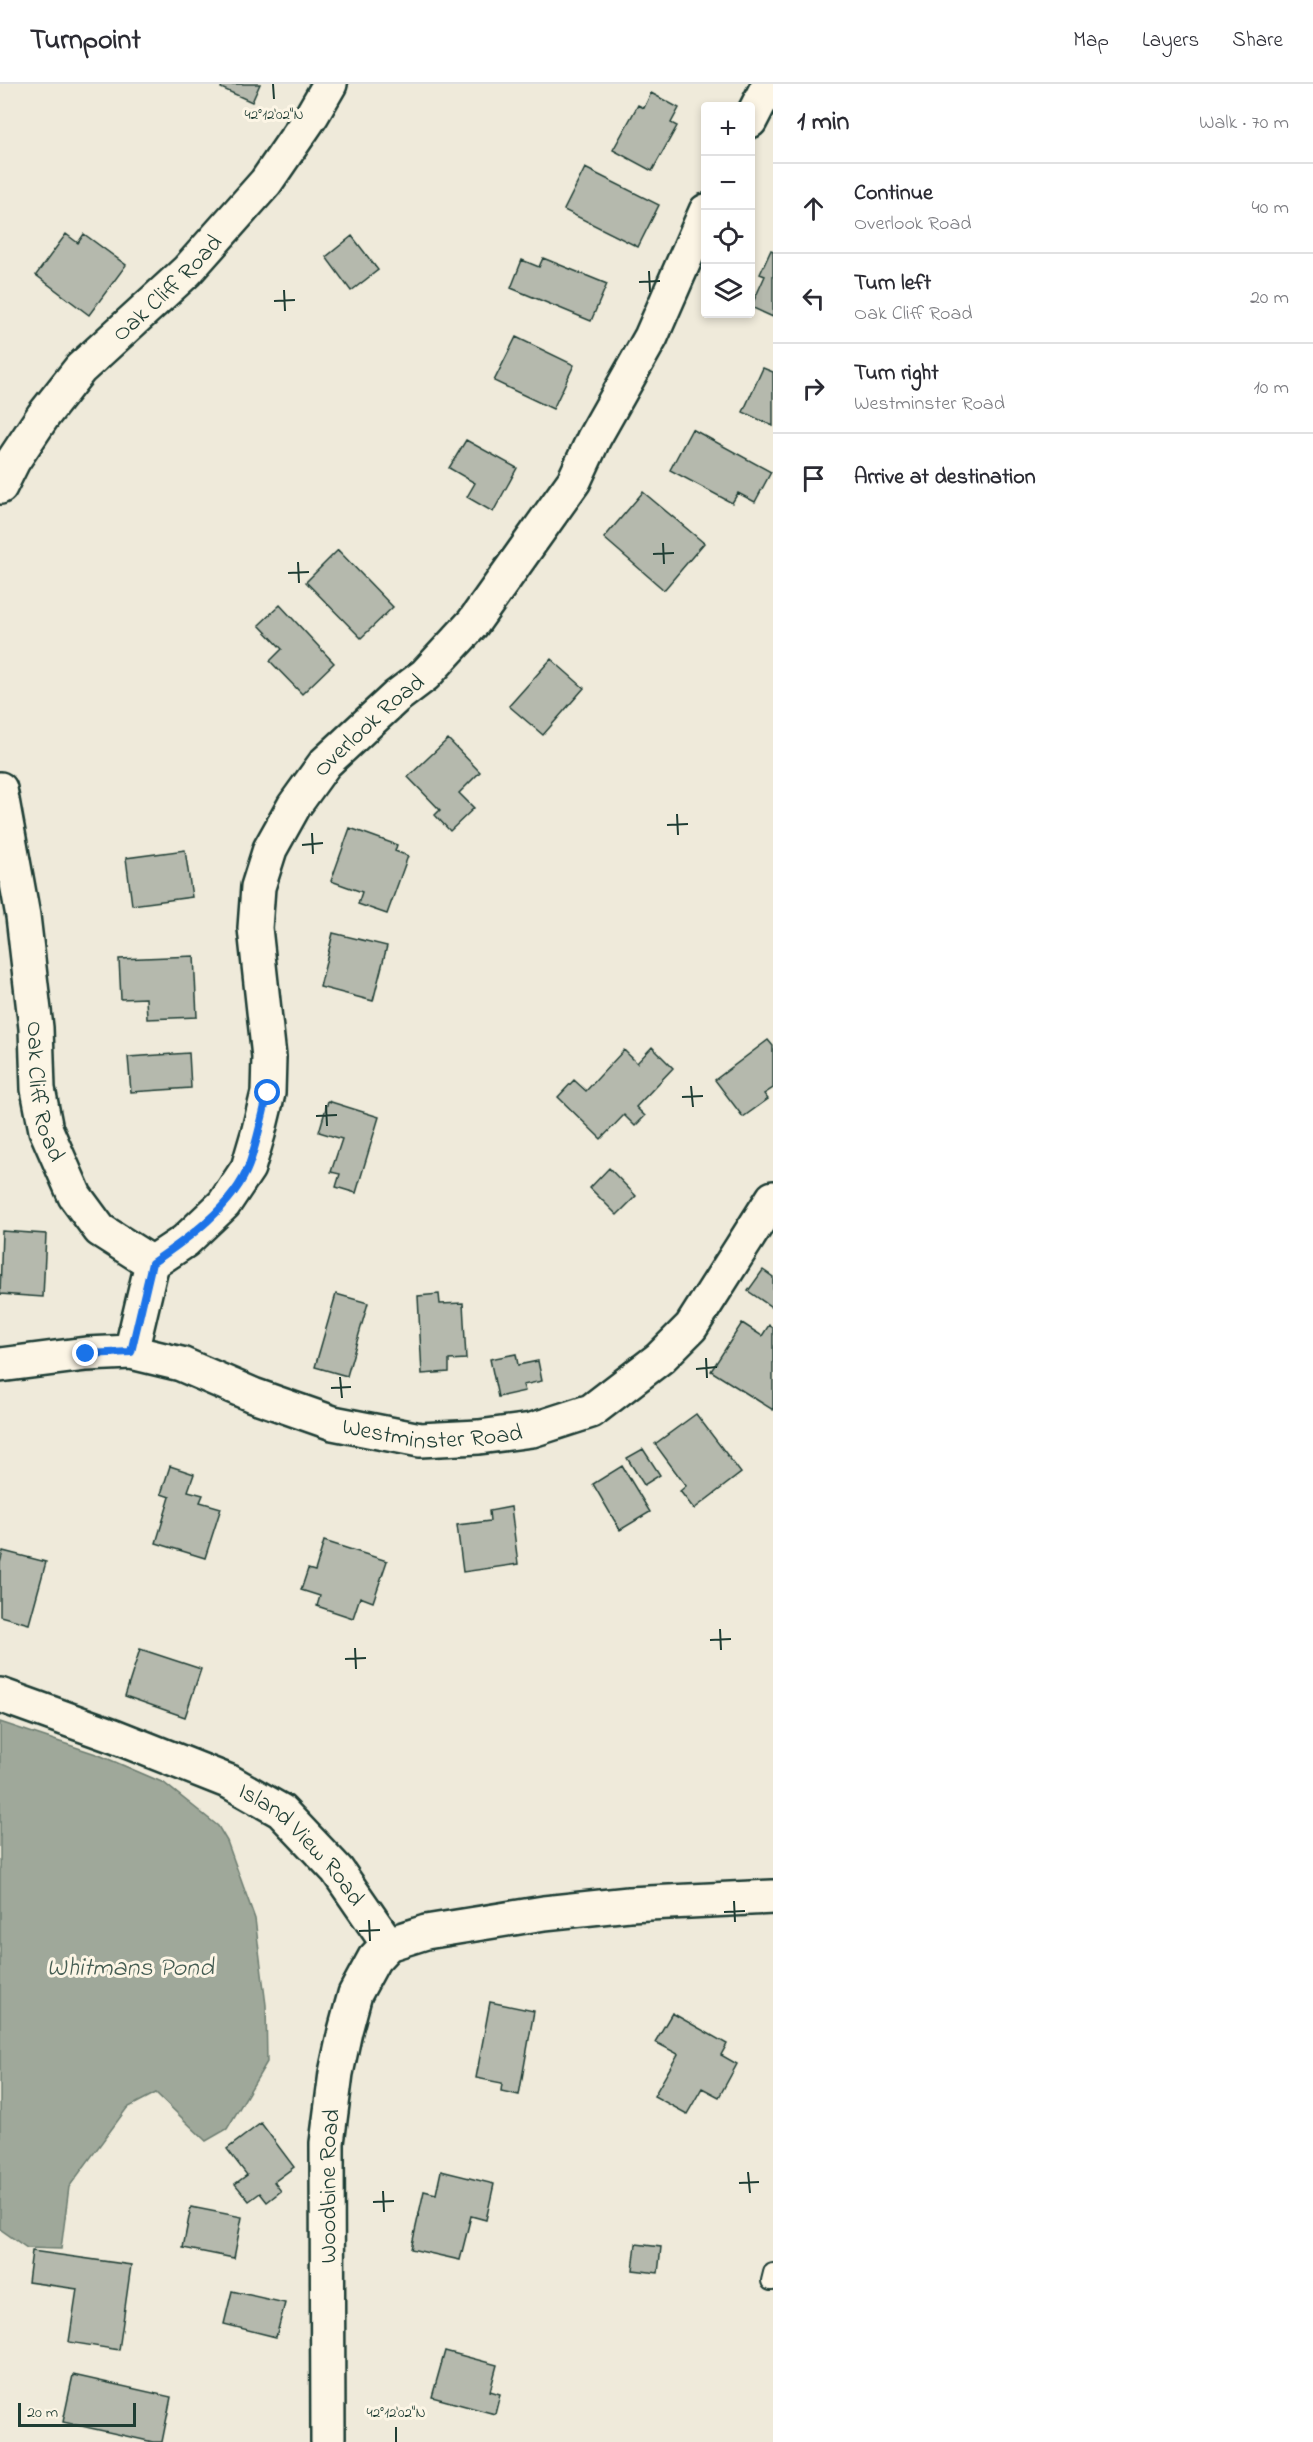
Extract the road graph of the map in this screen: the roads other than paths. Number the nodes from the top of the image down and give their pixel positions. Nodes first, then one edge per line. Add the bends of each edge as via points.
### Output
1 (330, 84) edge
2 (769, 84) edge
3 (755, 111) edge
4 (701, 219) edge
5 (0, 487) edge
6 (0, 789) edge
7 (773, 1198) edge
8 (152, 1263) junction
9 (131, 1352) junction
10 (0, 1365) edge
11 (0, 1695) edge
12 (773, 1897) edge
13 (388, 1944) junction
14 (773, 2272) edge
15 (773, 2281) edge
16 (328, 2442) edge

1 - 5 street, Oak Cliff Road via 266,182 187,272 80,369 43,416
2 - 3 street
4 - 8 street, Overlook Road via 651,337 574,481 473,623 425,675 325,763 270,849 258,887 255,928 269,1057 268,1093 258,1134 248,1168 224,1204 185,1241
6 - 8 street, Oak Cliff Road via 23,916 36,1028 38,1089 46,1130 75,1196 100,1230
7 - 9 street, Westminster Road via 691,1327 660,1358 591,1411 532,1430 420,1440 333,1423 181,1364
8 - 9 street
9 - 10 street, Westminster Road
11 - 13 street, Island View Road via 230,1782 280,1811 337,1870
12 - 13 street via 629,1904 544,1913 426,1932
13 - 16 street, Woodbine Road via 374,1959 355,1994 336,2073 328,2131
14 - 15 lane

